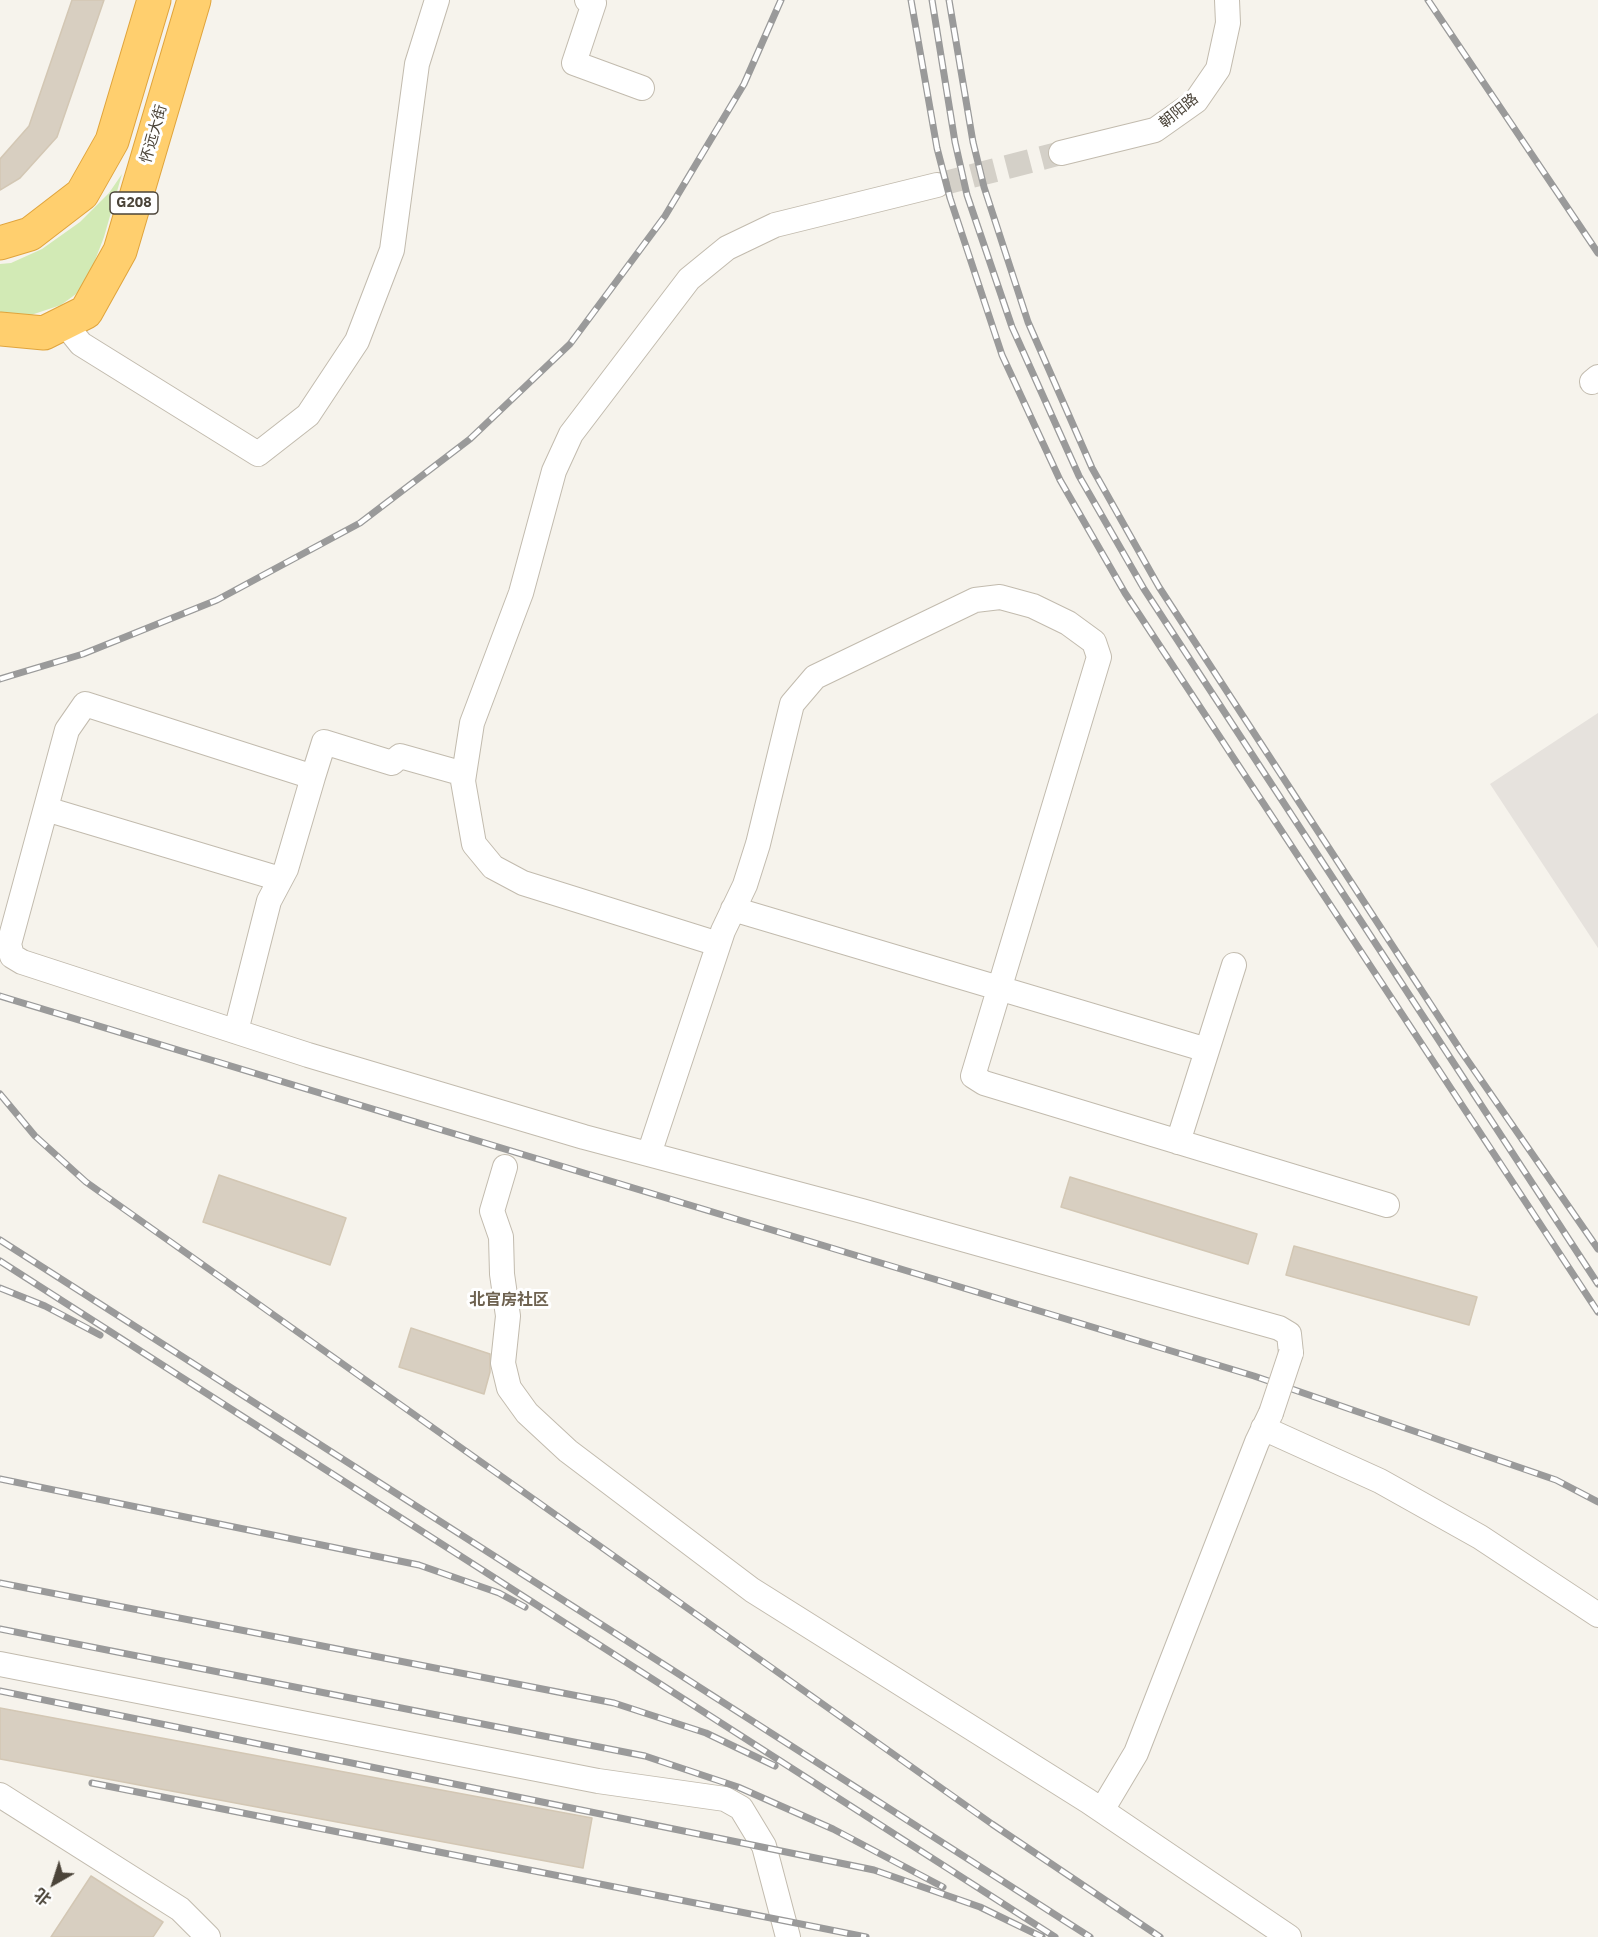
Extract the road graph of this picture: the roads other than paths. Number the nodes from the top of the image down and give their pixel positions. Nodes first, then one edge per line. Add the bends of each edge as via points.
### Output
1 (154, 0) edge
2 (194, 0) edge
3 (437, 0) edge
4 (587, 0) edge
5 (1227, 0) edge
6 (642, 88) dead end
7 (1060, 153) tunnel mouth
8 (937, 185) tunnel mouth
9 (0, 243) edge
10 (64, 323) junction
11 (0, 329) edge
12 (464, 774) junction
13 (313, 777) junction
14 (45, 809) junction
15 (280, 879) junction
16 (733, 909) junction
17 (718, 944) junction
18 (1234, 965) dead end
19 (999, 987) junction
20 (236, 1031) junction
21 (1207, 1050) junction
22 (1178, 1142) junction
23 (649, 1154) junction
24 (505, 1167) dead end
25 (1387, 1205) dead end
26 (1267, 1420) junction
27 (1598, 1615) edge
28 (0, 1664) edge
29 (0, 1795) edge
30 (1102, 1810) junction
31 (208, 1937) edge
32 (788, 1937) edge
33 (1289, 1937) edge

1 - 9 highway via 112,141 82,194 30,234
2 - 10 highway, 怀远大街 / G208 via 120,251 86,312
3 - 10 street via 417,64 392,250 357,341 308,415 258,454 81,345
4 - 6 street via 594,3 574,63
5 - 7 street, 朝阳路 via 1228,23 1218,69 1196,101 1155,130
8 - 12 street via 775,225 727,248 689,279 571,434 554,471 521,594 472,723
10 - 11 highway, 怀远大街 / G208 via 44,333
12 - 13 street via 400,756 392,763 324,742
12 - 17 street via 474,844 493,867 523,883
13 - 14 street via 85,704 67,730
13 - 15 street
14 - 15 street
14 - 20 street via 9,944 12,956
15 - 20 street via 269,901
16 - 17 street
16 - 19 street
16 - 19 street via 758,844 792,704 815,676 975,600 1000,597 1033,606 1068,623 1094,642 1099,657
17 - 23 street
18 - 21 street
19 - 21 street
19 - 22 street via 973,1076 984,1083
20 - 23 street
21 - 22 street
22 - 25 street
23 - 26 street, bridge via 1279,1328 1289,1334 1291,1353
24 - 30 street via 492,1211 501,1237 508,1316 503,1363 509,1388 527,1413 568,1451 752,1590
26 - 27 street via 1480,1537
26 - 30 street via 1136,1753
28 - 32 street via 598,1781 725,1798 741,1808 764,1845
29 - 31 street via 180,1909
30 - 33 street

